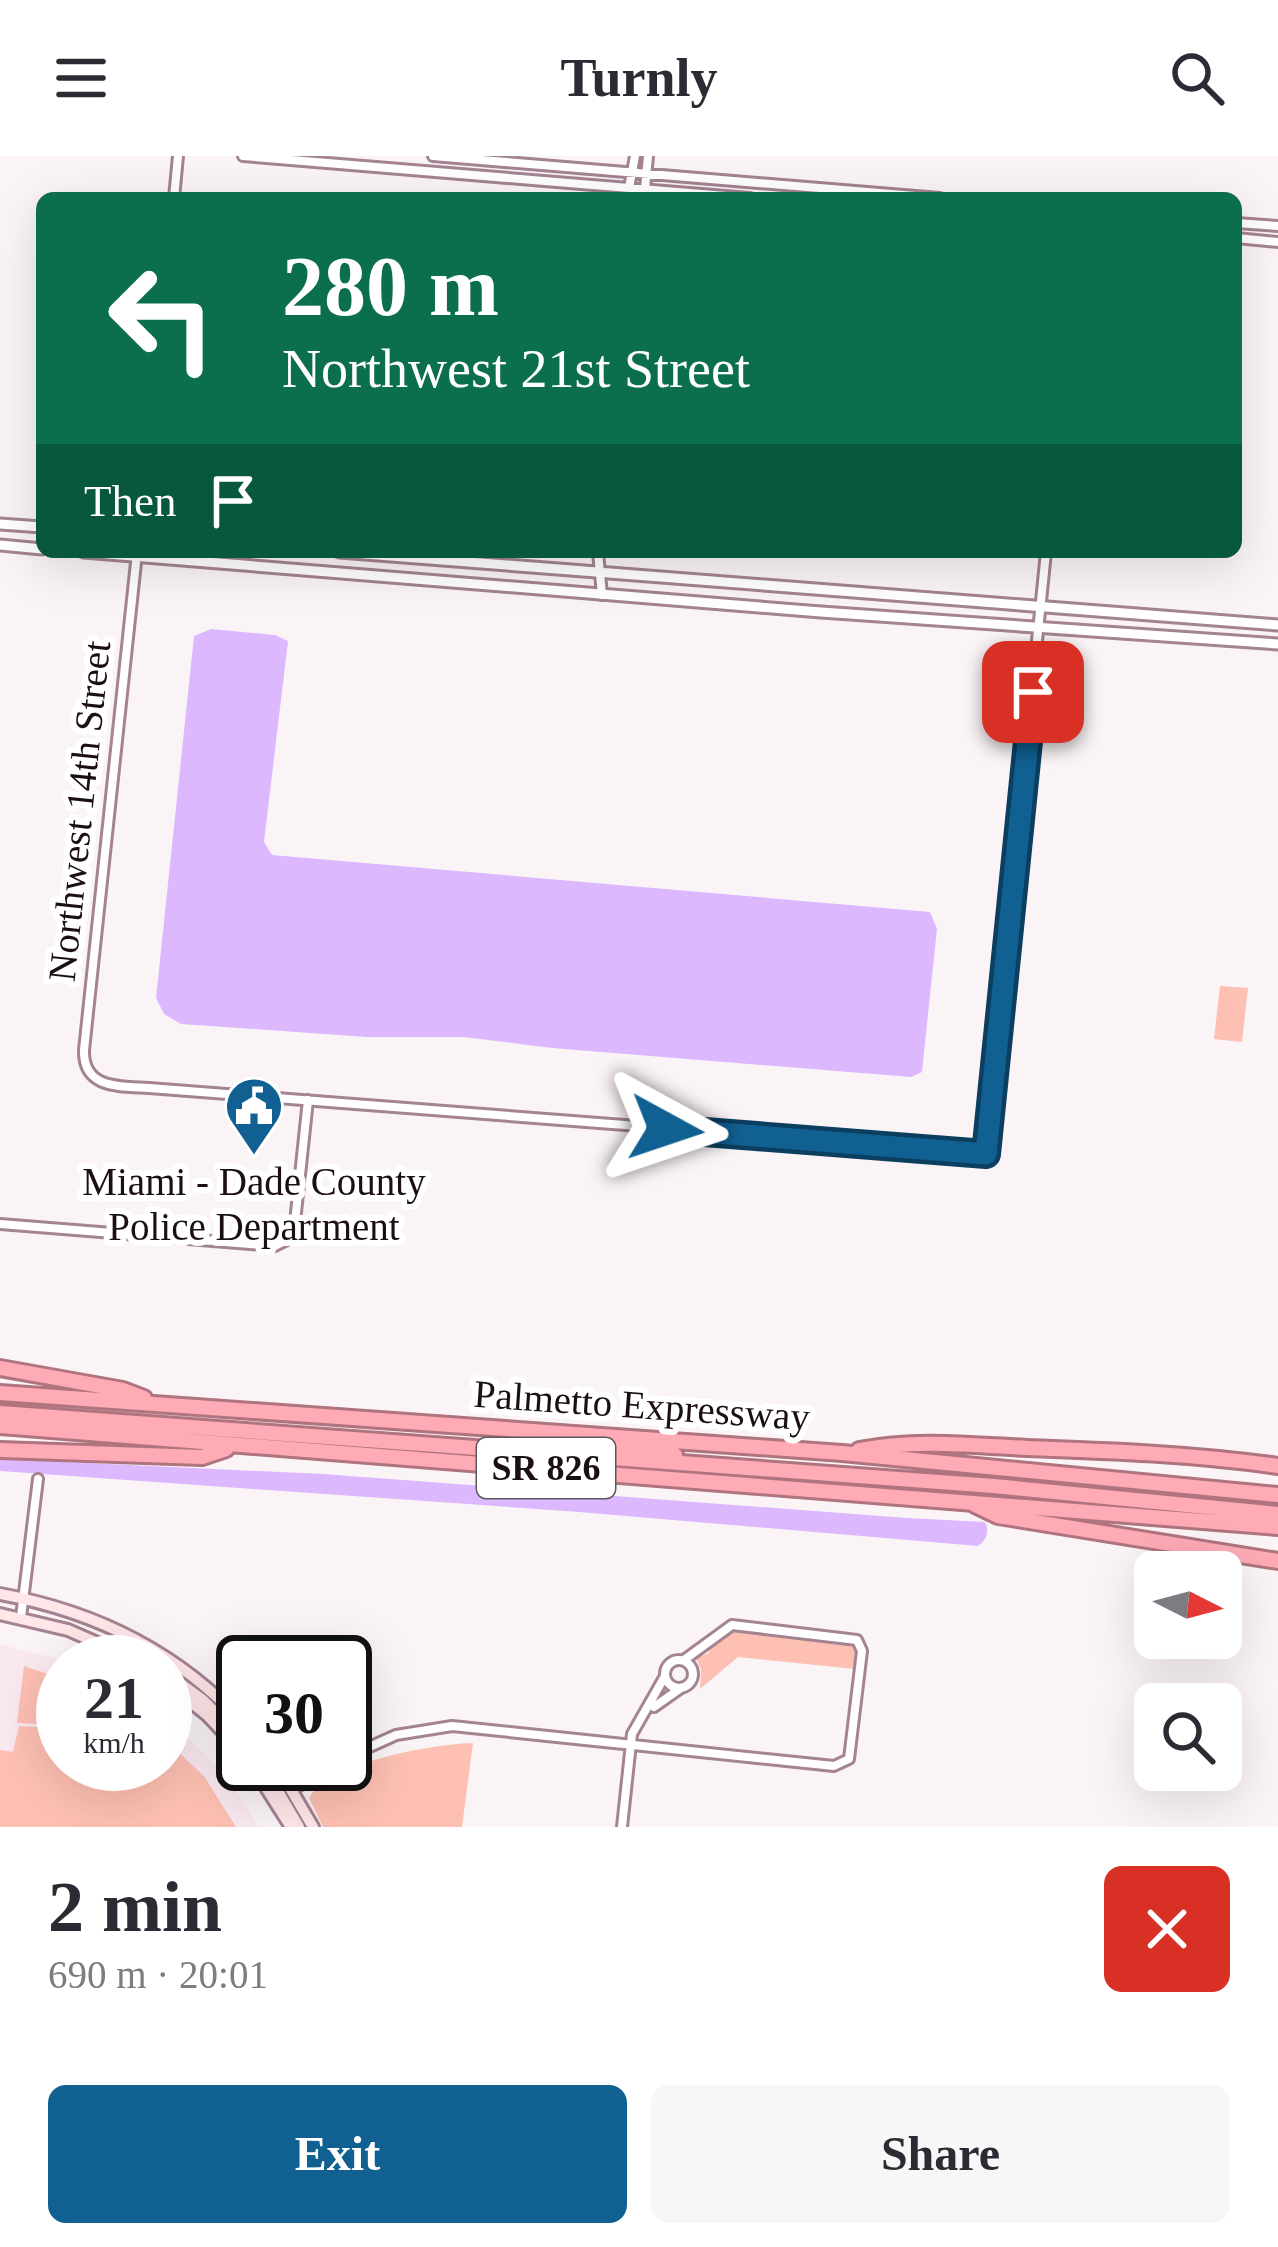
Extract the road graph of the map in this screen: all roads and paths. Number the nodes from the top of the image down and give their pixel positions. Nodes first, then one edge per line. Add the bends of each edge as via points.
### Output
1 (178, 156) edge
2 (243, 156) edge
3 (434, 156) edge
4 (634, 156) edge
5 (649, 156) edge
6 (283, 158) edge
7 (633, 172) junction
8 (646, 174) junction
9 (629, 188) junction
10 (645, 189) junction
11 (175, 192) edge
12 (680, 192) edge
13 (866, 192) edge
14 (1242, 223) edge
15 (1278, 226) edge
16 (1242, 239) edge
17 (1278, 242) edge
18 (0, 524) edge
19 (36, 527) edge
20 (0, 545) edge
21 (36, 548) edge
22 (137, 558) edge
23 (182, 558) edge
24 (410, 558) edge
25 (598, 558) edge
26 (1045, 558) edge
27 (599, 574) junction
28 (602, 595) junction
29 (1041, 608) junction
30 (1274, 625) edge
31 (1039, 629) junction
32 (1273, 644) edge
33 (308, 1100) junction
34 (0, 1224) edge
35 (0, 1368) edge
36 (0, 1393) edge
37 (160, 1404) junction
38 (0, 1409) edge
39 (0, 1426) edge
40 (237, 1445) junction
41 (0, 1450) edge
42 (842, 1453) junction
43 (1278, 1466) edge
44 (38, 1479) dead end
45 (1278, 1495) edge
46 (965, 1501) junction
47 (1278, 1509) edge
48 (1278, 1526) edge
49 (1278, 1561) edge
50 (0, 1594) edge
51 (25, 1599) junction
52 (0, 1614) edge
53 (20, 1617) junction
54 (81, 1635) edge
55 (684, 1660) junction
56 (665, 1676) junction
57 (682, 1688) junction
58 (192, 1690) edge
59 (216, 1697) edge
60 (192, 1701) edge
61 (216, 1714) edge
62 (644, 1716) junction
63 (216, 1724) edge
64 (630, 1744) junction
65 (372, 1746) edge
66 (270, 1791) edge
67 (291, 1791) edge
68 (288, 1793) junction
69 (295, 1827) edge
70 (313, 1827) edge
71 (622, 1827) edge

1 - 11 street
2 - 6 street
3 - 7 street
4 - 7 street
5 - 8 street
6 - 9 street
7 - 8 street
7 - 9 street
8 - 10 street
8 - 13 street
9 - 10 street
10 - 12 street
14 - 15 street
16 - 17 street
18 - 19 street
20 - 21 street
22 - 33 street, Northwest 14th Street via 84,1053 90,1076 112,1085
23 - 28 street
24 - 27 street
25 - 27 street
26 - 29 street
27 - 28 street
27 - 29 street
28 - 31 street
29 - 30 street
29 - 31 street
30 - 32 street
31 - 32 street
31 - 33 street via 986,1154
33 - 34 street via 295,1222 275,1246
35 - 37 highway
36 - 37 highway, Palmetto Expressway / SR 826
37 - 42 highway, Palmetto Expressway / SR 826
38 - 47 highway
39 - 40 highway, Palmetto Expressway / SR 826
40 - 41 highway via 202,1457
40 - 46 highway, Palmetto Expressway / SR 826
42 - 43 highway via 895,1443
42 - 45 highway, Palmetto Expressway / SR 826
44 - 51 street
46 - 48 highway, Palmetto Expressway / SR 826
46 - 49 highway via 998,1516
50 - 51 main road
51 - 53 street
51 - 59 main road via 146,1645
52 - 53 main road
53 - 54 main road
55 - 56 street via 670,1663
55 - 57 street via 693,1671
55 - 64 street via 732,1624 857,1640 849,1759 834,1766
56 - 57 street
56 - 62 street
57 - 62 street
58 - 61 main road
60 - 63 main road
62 - 64 street
64 - 65 street via 452,1726
64 - 71 street
66 - 69 main road
67 - 68 street
68 - 69 main road
68 - 70 main road

